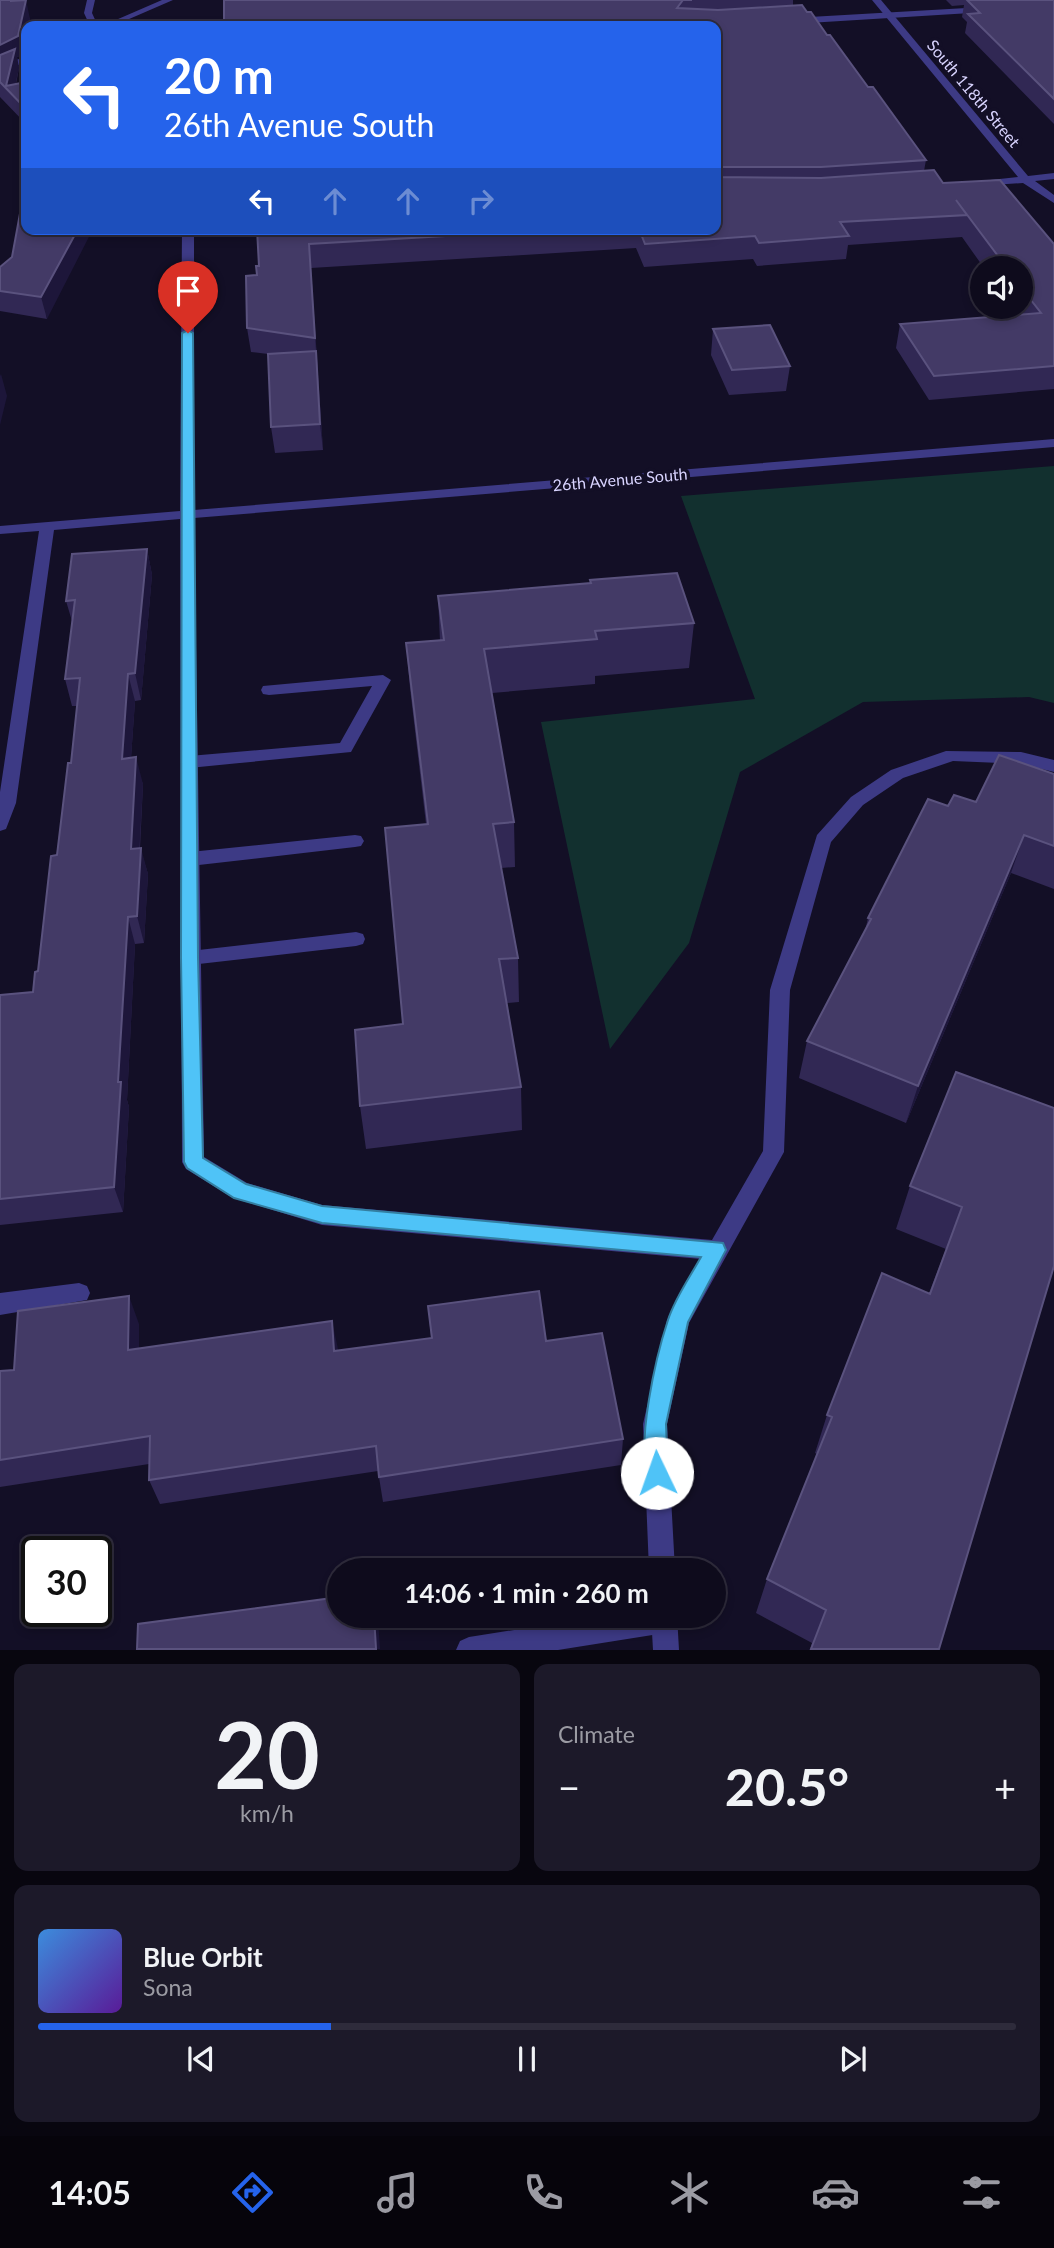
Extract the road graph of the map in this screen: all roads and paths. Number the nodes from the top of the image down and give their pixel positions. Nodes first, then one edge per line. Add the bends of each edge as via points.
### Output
1 (91, 0) edge
2 (153, 0) edge
3 (876, 0) edge
4 (167, 1) edge
5 (999, 9) edge
6 (888, 16) junction
7 (92, 21) edge
8 (118, 21) edge
9 (778, 21) edge
10 (21, 58) edge
11 (0, 59) edge
12 (21, 60) edge
13 (0, 70) edge
14 (1054, 176) edge
15 (1024, 178) junction
16 (975, 184) edge
17 (1054, 200) edge
18 (188, 235) edge
19 (1054, 443) edge
20 (187, 515) junction
21 (47, 526) junction
22 (0, 530) edge
23 (269, 690) dead end
24 (190, 762) junction
25 (1054, 766) edge
26 (0, 825) edge
27 (355, 841) dead end
28 (190, 859) junction
29 (356, 939) dead end
30 (190, 958) junction
31 (716, 1250) junction
32 (79, 1293) dead end
33 (0, 1304) edge
34 (661, 1558) edge
35 (603, 1628) edge
36 (665, 1628) edge
37 (469, 1650) edge
38 (666, 1650) edge

1 - 7 street
2 - 4 street
3 - 6 street, South 118th Street
4 - 8 street
5 - 6 street
6 - 9 street
6 - 15 street, South 118th Street
10 - 11 street
12 - 13 street
14 - 15 street
15 - 16 street
15 - 17 street, South 118th Street
18 - 20 street
19 - 20 street, 26th Avenue South
20 - 21 street, 26th Avenue South
20 - 24 street
21 - 22 street, 26th Avenue South
21 - 26 street
23 - 24 street via 383,680 345,748
24 - 28 street
25 - 31 street via 1021,758 952,755 897,774 857,801 823,840 780,990 773,1152
27 - 28 street
28 - 30 street
29 - 30 street
30 - 31 street via 193,1162 241,1191 322,1214
31 - 34 street via 678,1320 655,1424
32 - 33 street
35 - 37 street
36 - 38 street

